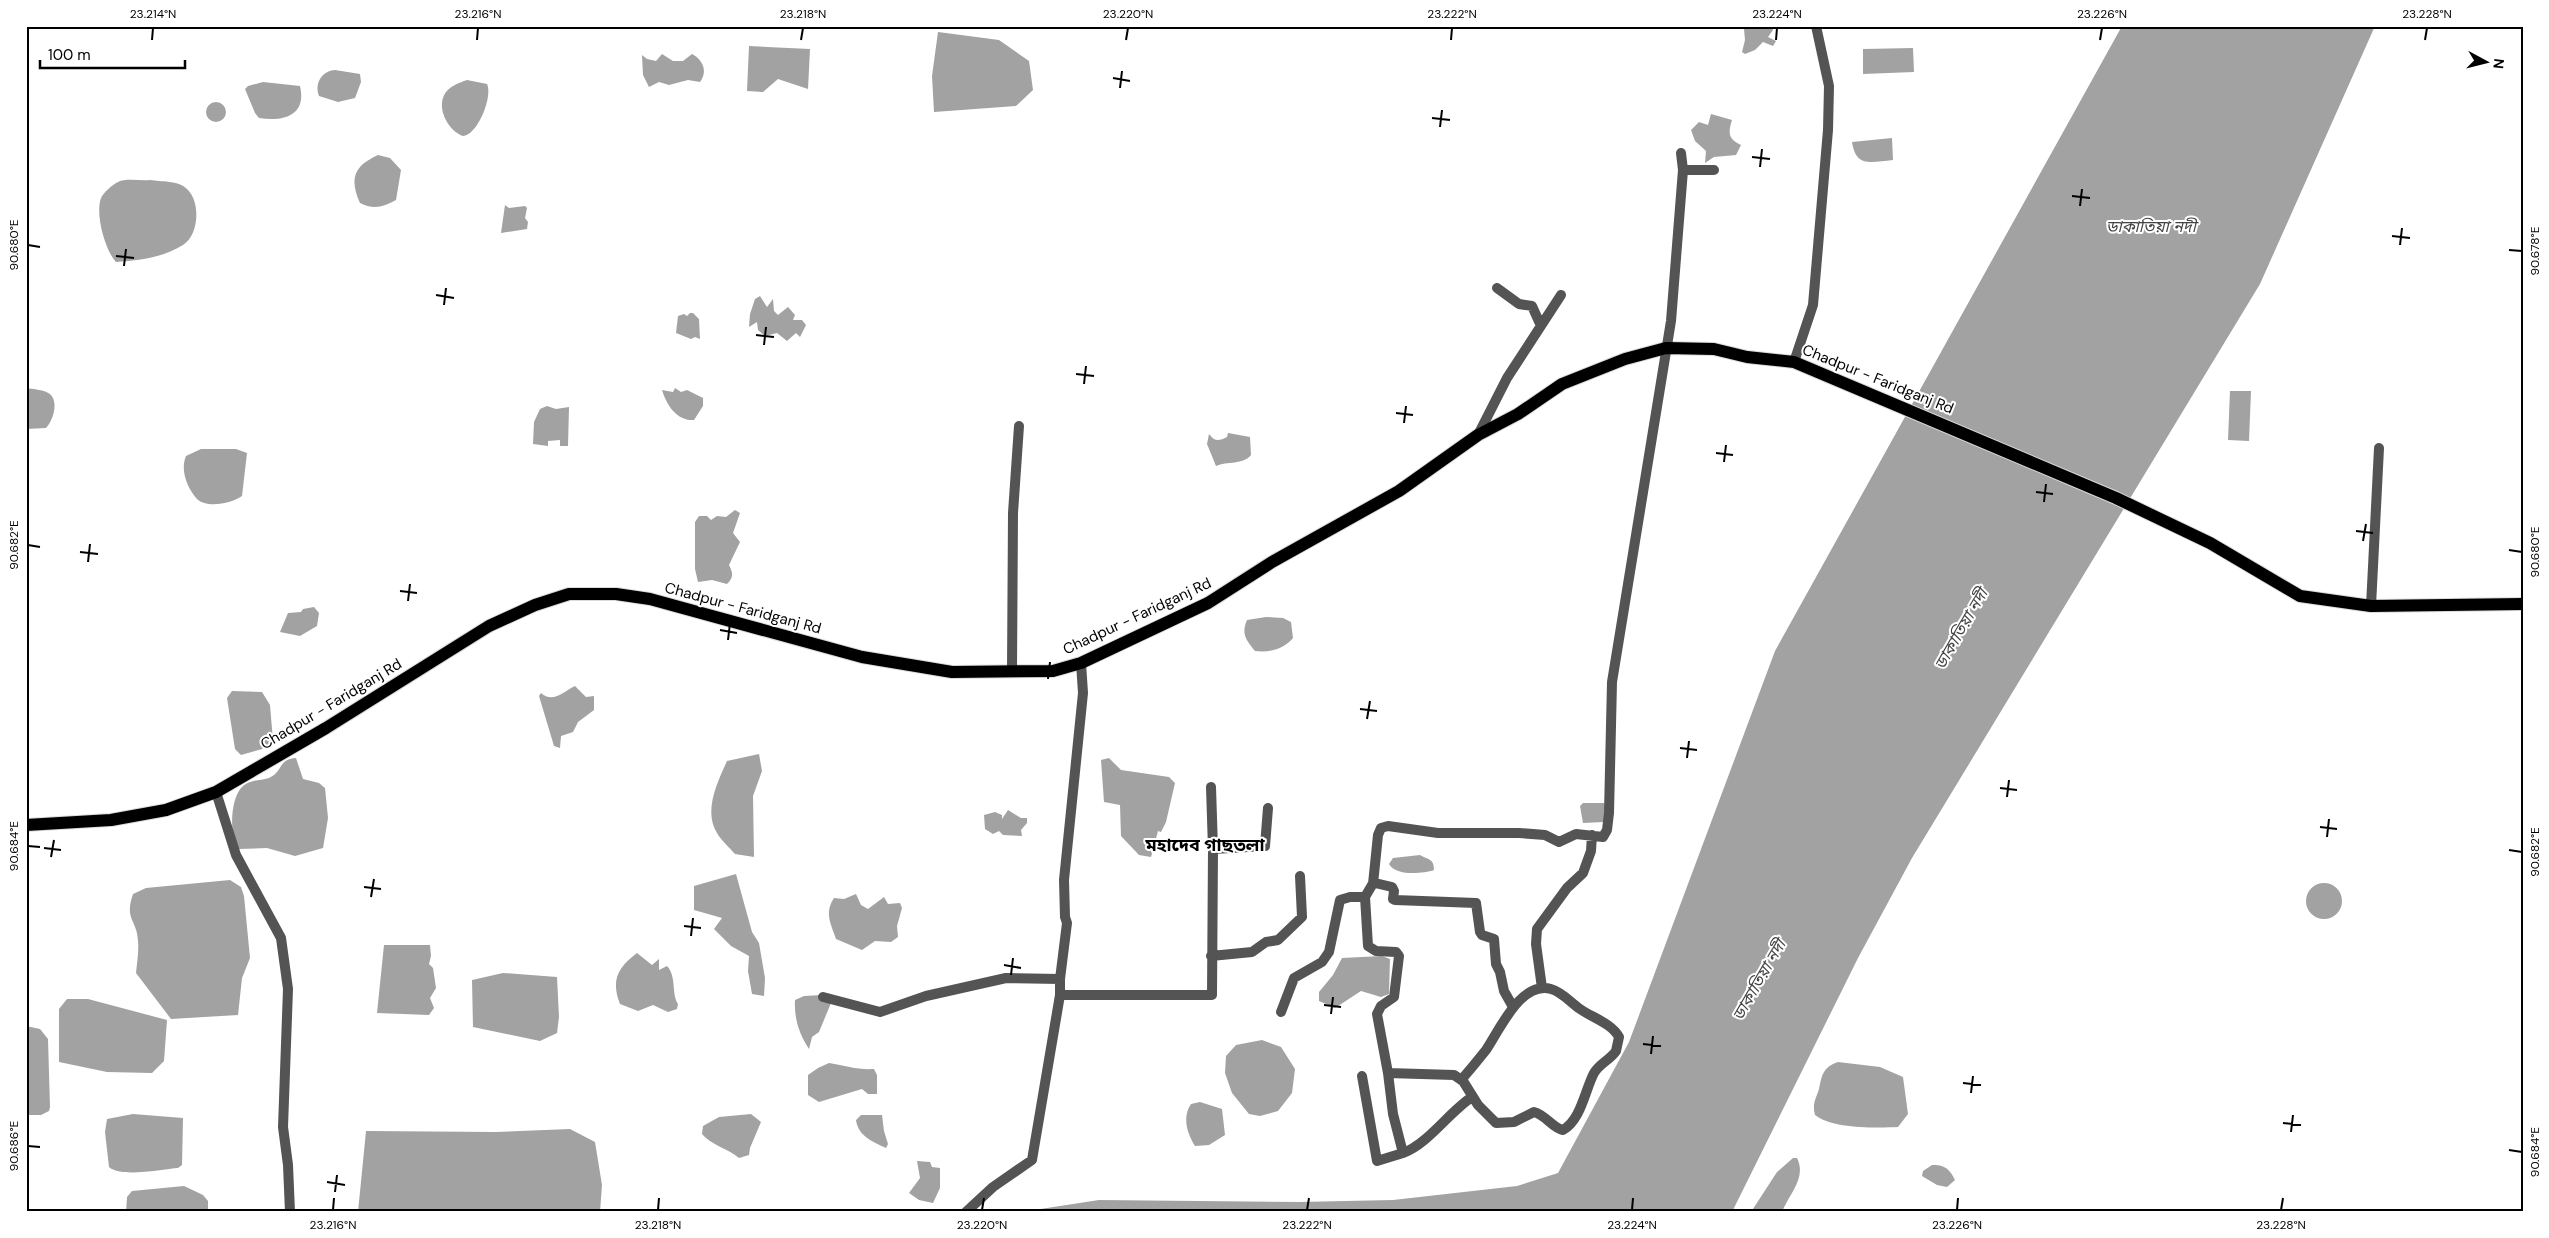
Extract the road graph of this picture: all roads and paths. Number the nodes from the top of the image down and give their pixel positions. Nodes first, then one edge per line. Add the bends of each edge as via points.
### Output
1 (1816, 26) edge
2 (1681, 153) dead end
3 (1683, 170) junction
4 (1714, 170) dead end
5 (1498, 288) dead end
6 (1561, 295) dead end
7 (1541, 326) junction
8 (1666, 348) junction
9 (1794, 362) junction
10 (1019, 426) dead end
11 (1478, 436) junction
12 (2380, 448) dead end
13 (2523, 604) edge
14 (2371, 606) junction
15 (1081, 663) junction
16 (1012, 670) junction
17 (1211, 787) dead end
18 (216, 792) junction
19 (1268, 808) dead end
20 (26, 825) edge
21 (1592, 835) junction
22 (1213, 849) junction
23 (1300, 876) dead end
24 (1373, 884) junction
25 (1365, 897) junction
26 (1211, 956) junction
27 (1060, 979) junction
28 (1542, 988) junction
29 (1060, 995) junction
30 (823, 997) dead end
31 (1513, 1007) junction
32 (1281, 1012) dead end
33 (1388, 1073) junction
34 (1362, 1076) dead end
35 (1461, 1080) junction
36 (1472, 1097) junction
37 (1403, 1153) junction
38 (290, 1212) edge
39 (966, 1212) edge

1 - 9 street via 1829,86 1828,130 1813,305
2 - 3 street
3 - 4 street
3 - 8 street
5 - 7 street via 1519,304 1532,306
6 - 7 street
7 - 11 street via 1506,378
8 - 9 main road, Chadpur - Faridganj Rd via 1714,348 1747,357
8 - 11 main road, Chadpur - Faridganj Rd via 1625,359 1562,384
8 - 21 street via 1612,682 1607,830 1603,837
9 - 14 main road, Chadpur - Faridganj Rd via 2116,498 2210,542 2300,596
10 - 16 street via 1013,513
11 - 15 main road, Chadpur - Faridganj Rd via 1399,491 1272,562 1208,603
12 - 14 street
13 - 14 main road
15 - 16 main road, Chadpur - Faridganj Rd via 1053,671
15 - 27 street via 1083,693 1064,880 1067,923
16 - 18 main road, Chadpur - Faridganj Rd via 952,672 862,657 650,599 616,594 569,594 489,626
17 - 22 street
18 - 20 main road, Chadpur - Faridganj Rd via 166,810 120,818
18 - 38 street via 236,855 281,938 285,953 288,989 283,1127
19 - 22 street via 1265,846
21 - 24 street via 1576,834 1559,842 1545,835 1519,832 1438,833 1388,826 1380,828 1378,835
21 - 28 street via 1591,851 1583,873 1567,888 1537,929
22 - 26 street
23 - 26 street via 1302,917 1282,937 1266,942 1252,952
24 - 25 street
24 - 31 street via 1392,887 1395,900 1476,903 1480,932 1482,936 1494,939 1496,964
25 - 32 street via 1340,900 1329,952 1322,962 1294,978
25 - 33 street via 1368,946 1376,951 1396,952 1399,956 1394,997 1381,1006 1378,1014
26 - 29 street via 1212,996
27 - 29 street
27 - 30 street via 1006,978 926,996 880,1012
28 - 31 street via 1524,996
28 - 36 street via 1558,992 1610,1026 1619,1038 1616,1051 1595,1072 1568,1127 1557,1129 1547,1118 1534,1112 1514,1122 1496,1123
29 - 39 street via 1032,1160
31 - 35 street
33 - 35 street via 1444,1074
33 - 37 street via 1393,1114
34 - 37 street via 1377,1161
35 - 36 street
36 - 37 street via 1457,1107 1428,1137

